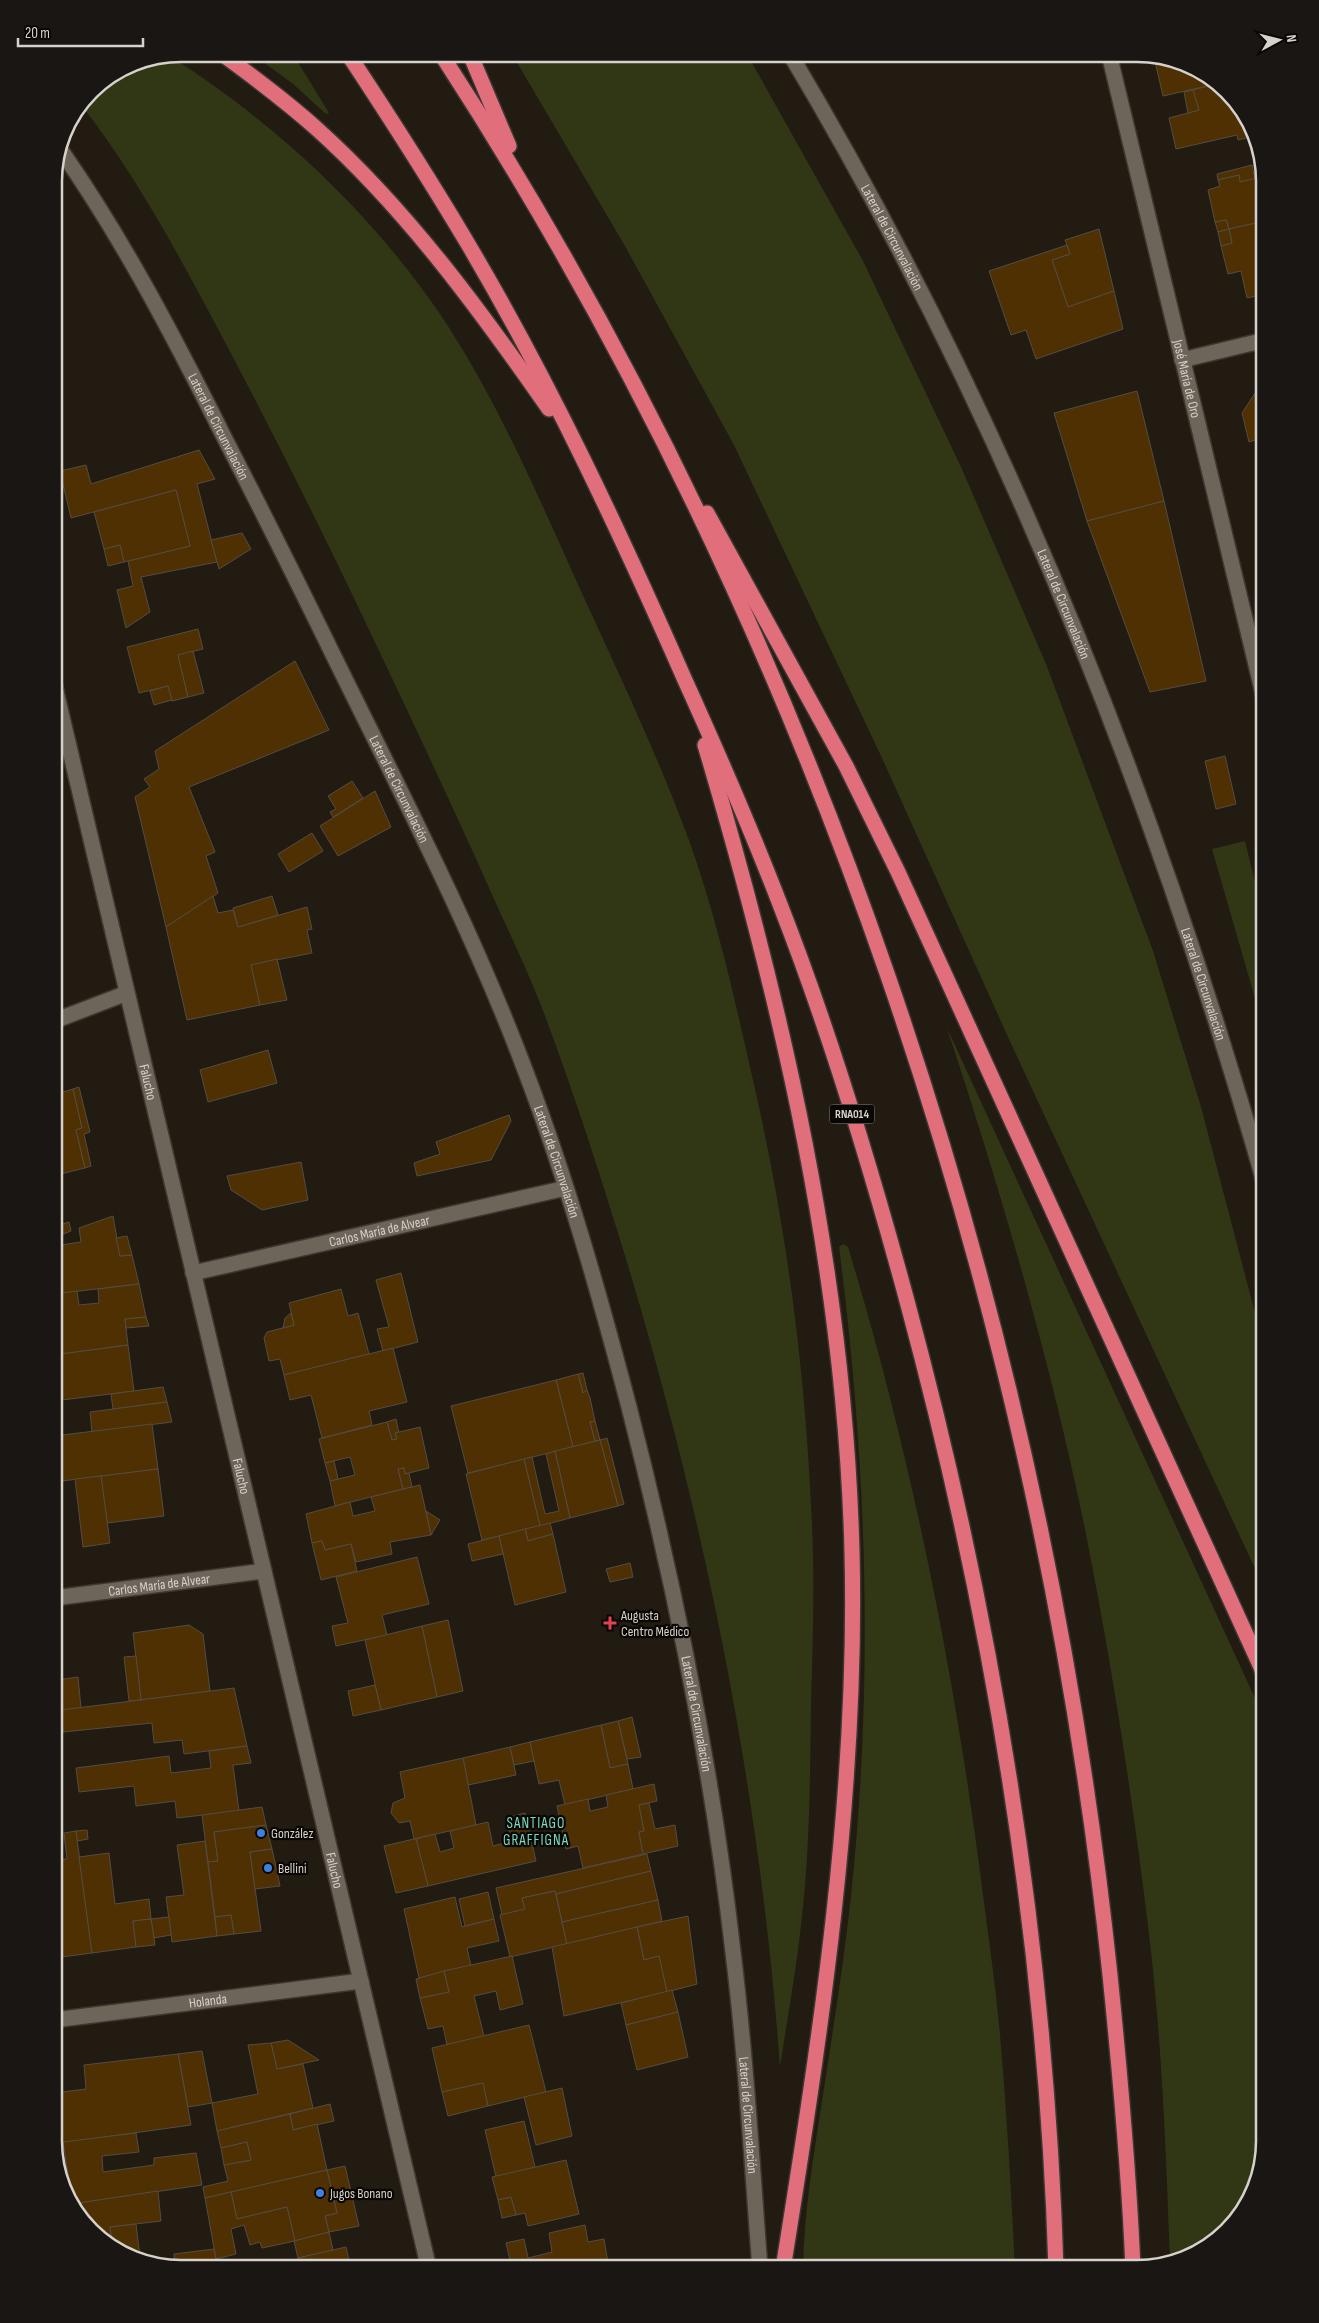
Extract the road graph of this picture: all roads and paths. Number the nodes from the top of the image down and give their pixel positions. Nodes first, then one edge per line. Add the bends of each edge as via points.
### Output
1 (232, 62) edge
2 (353, 62) edge
3 (446, 62) edge
4 (474, 62) edge
5 (795, 63) edge
6 (1110, 63) edge
7 (65, 162) edge
8 (531, 198) junction
9 (1256, 342) edge
10 (1182, 360) junction
11 (651, 421) junction
12 (586, 462) junction
13 (1256, 665) edge
14 (687, 684) junction
15 (63, 720) edge
16 (127, 993) junction
17 (63, 1018) edge
18 (1256, 1154) edge
19 (566, 1188) junction
20 (193, 1273) junction
21 (264, 1570) junction
22 (62, 1597) edge
23 (1256, 1656) edge
24 (361, 1980) junction
25 (62, 2019) edge
26 (427, 2260) edge
27 (759, 2260) edge
28 (784, 2260) edge
29 (1056, 2260) edge
30 (1131, 2260) edge

1 - 12 highway via 318,130 417,234 519,366
2 - 12 highway, RNA014 via 467,242
3 - 8 highway
4 - 8 highway
5 - 18 street, Lateral de Circunvalación via 842,142 940,327 1088,661 1133,776 1174,896
6 - 10 street, José María de Oro
7 - 19 street, Lateral de Circunvalación via 112,231 188,366 277,539 490,984 526,1071
8 - 11 highway
9 - 10 street
10 - 13 street, José María de Oro
11 - 23 highway via 723,540 898,872
11 - 30 highway via 704,526 777,691 867,918 914,1052 957,1193 1004,1368 1066,1656 1097,1857 1116,2032
12 - 14 highway, RNA014
14 - 28 highway via 731,833 791,1067 826,1257 847,1459 852,1630 843,1827 825,1996
14 - 29 highway, RNA014 via 782,908 829,1044 886,1225 941,1431 982,1619 1023,1882 1053,2176
15 - 16 street, Falucho
16 - 17 street
16 - 20 street, Falucho
19 - 20 street, Carlos María de Alvear
19 - 27 street, Lateral de Circunvalación via 650,1486 678,1610 703,1746 734,1953
20 - 21 street, Falucho
21 - 22 street, Carlos María de Alvear
21 - 24 street, Falucho
24 - 25 street, Holanda
24 - 26 street, Falucho

